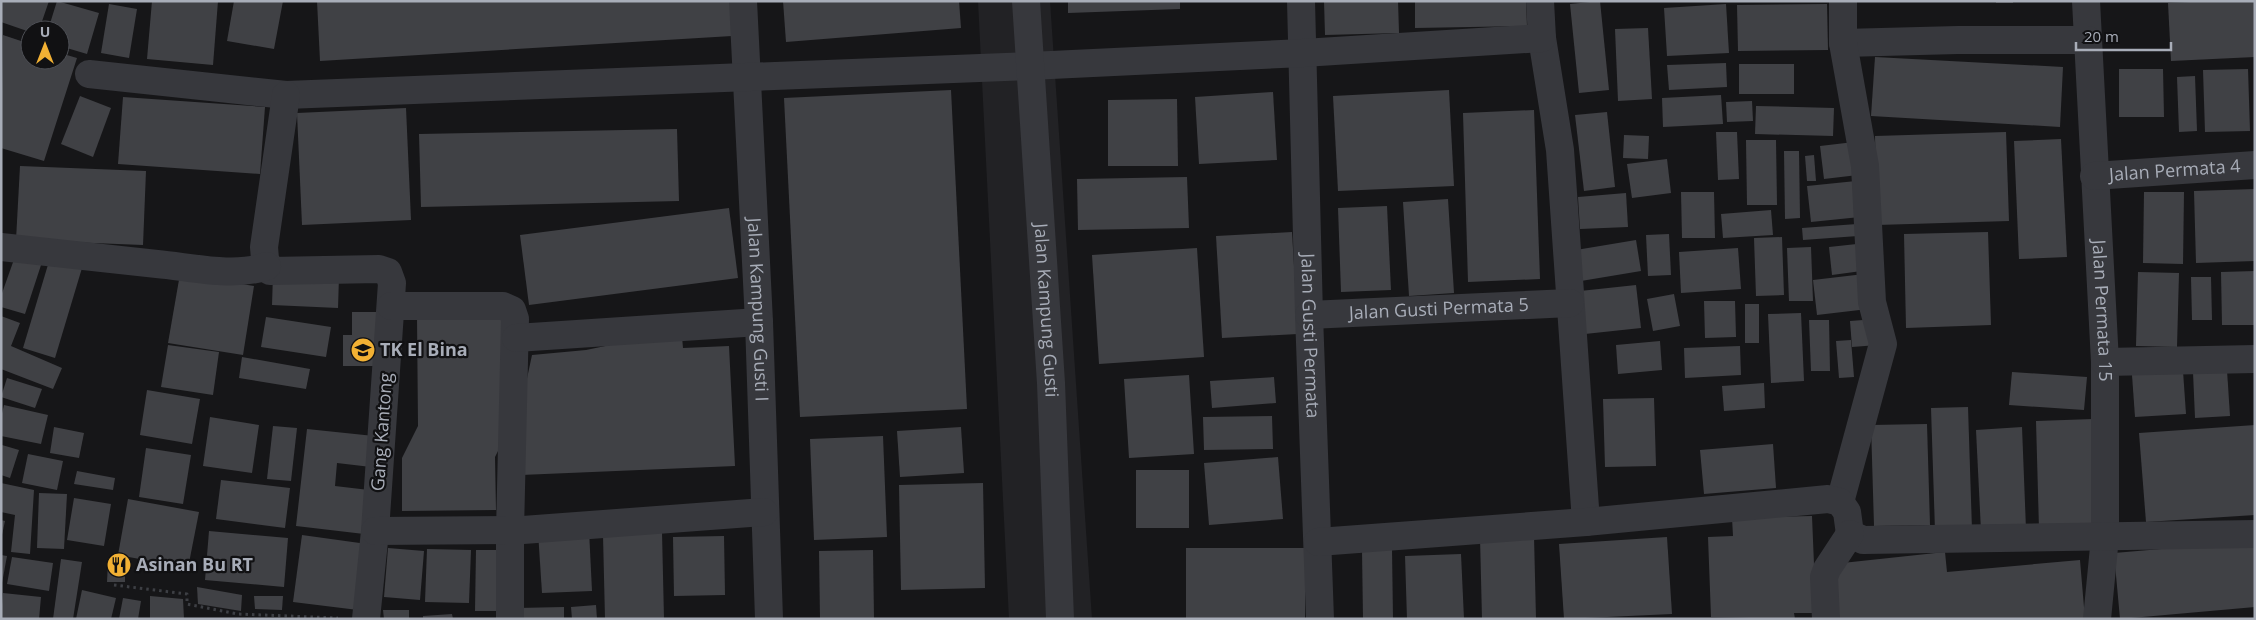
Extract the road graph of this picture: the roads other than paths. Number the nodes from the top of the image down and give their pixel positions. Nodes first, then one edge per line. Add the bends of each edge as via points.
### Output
1 (743, 1) edge
2 (1026, 1) edge
3 (1301, 1) edge
4 (1540, 1) edge
5 (1843, 1) edge
6 (2086, 1) edge
7 (1533, 38) junction
8 (2088, 40) junction
9 (1844, 43) junction
10 (1303, 53) junction
11 (1030, 66) junction
12 (89, 74) dead end
13 (746, 77) junction
14 (286, 95) junction
15 (2255, 165) edge
16 (2094, 176) junction
17 (1, 247) edge
18 (268, 266) junction
19 (1570, 303) junction
20 (391, 306) junction
21 (1309, 316) junction
22 (759, 322) junction
23 (516, 338) junction
24 (2255, 359) edge
25 (2105, 362) junction
26 (1840, 502) junction
27 (764, 512) junction
28 (1586, 522) junction
29 (375, 531) junction
30 (510, 531) junction
31 (1850, 534) junction
32 (2255, 534) edge
33 (2104, 537) junction
34 (1318, 542) junction
35 (366, 619) edge
36 (510, 619) edge
37 (769, 619) edge
38 (1060, 619) edge
39 (1320, 619) edge
40 (1826, 619) edge
41 (2097, 619) edge

1 - 13 street, Jalan Kampung Gusti I
2 - 11 street, Jalan Kampung Gusti
3 - 10 street, Jalan Gusti Permata
4 - 7 street
5 - 9 street
6 - 8 street, Jalan Permata 15
7 - 10 street
7 - 19 street via 1560,150
8 - 9 street
8 - 16 street, Jalan Permata 15
9 - 26 street via 1865,166 1872,302 1883,344
10 - 11 street
10 - 21 street, Jalan Gusti Permata
11 - 13 street
11 - 38 street, Jalan Kampung Gusti via 1051,382
12 - 14 street
13 - 14 street
13 - 22 street, Jalan Kampung Gusti I
14 - 18 street via 264,247
15 - 16 street, Jalan Permata 4
16 - 25 street, Jalan Permata 15
17 - 18 street via 218,270 253,270
18 - 20 street, Gang Kantong via 270,271 379,269 388,272 392,283
19 - 21 street, Jalan Gusti Permata 5
19 - 28 street
20 - 23 street via 503,306 512,310
20 - 29 street, Gang Kantong
21 - 34 street, Jalan Gusti Permata
22 - 23 street
22 - 27 street, Jalan Kampung Gusti I
23 - 30 street
24 - 25 street
25 - 33 street, Jalan Permata 15
26 - 28 street via 1828,499
26 - 31 street via 1847,512
27 - 30 street
27 - 37 street, Jalan Kampung Gusti I
28 - 34 street
29 - 30 street
29 - 35 street, Gang Kantong
30 - 36 street
31 - 33 street via 1863,540
31 - 40 street via 1824,577
32 - 33 street
33 - 41 street, Jalan Permata 15
34 - 39 street, Jalan Gusti Permata

